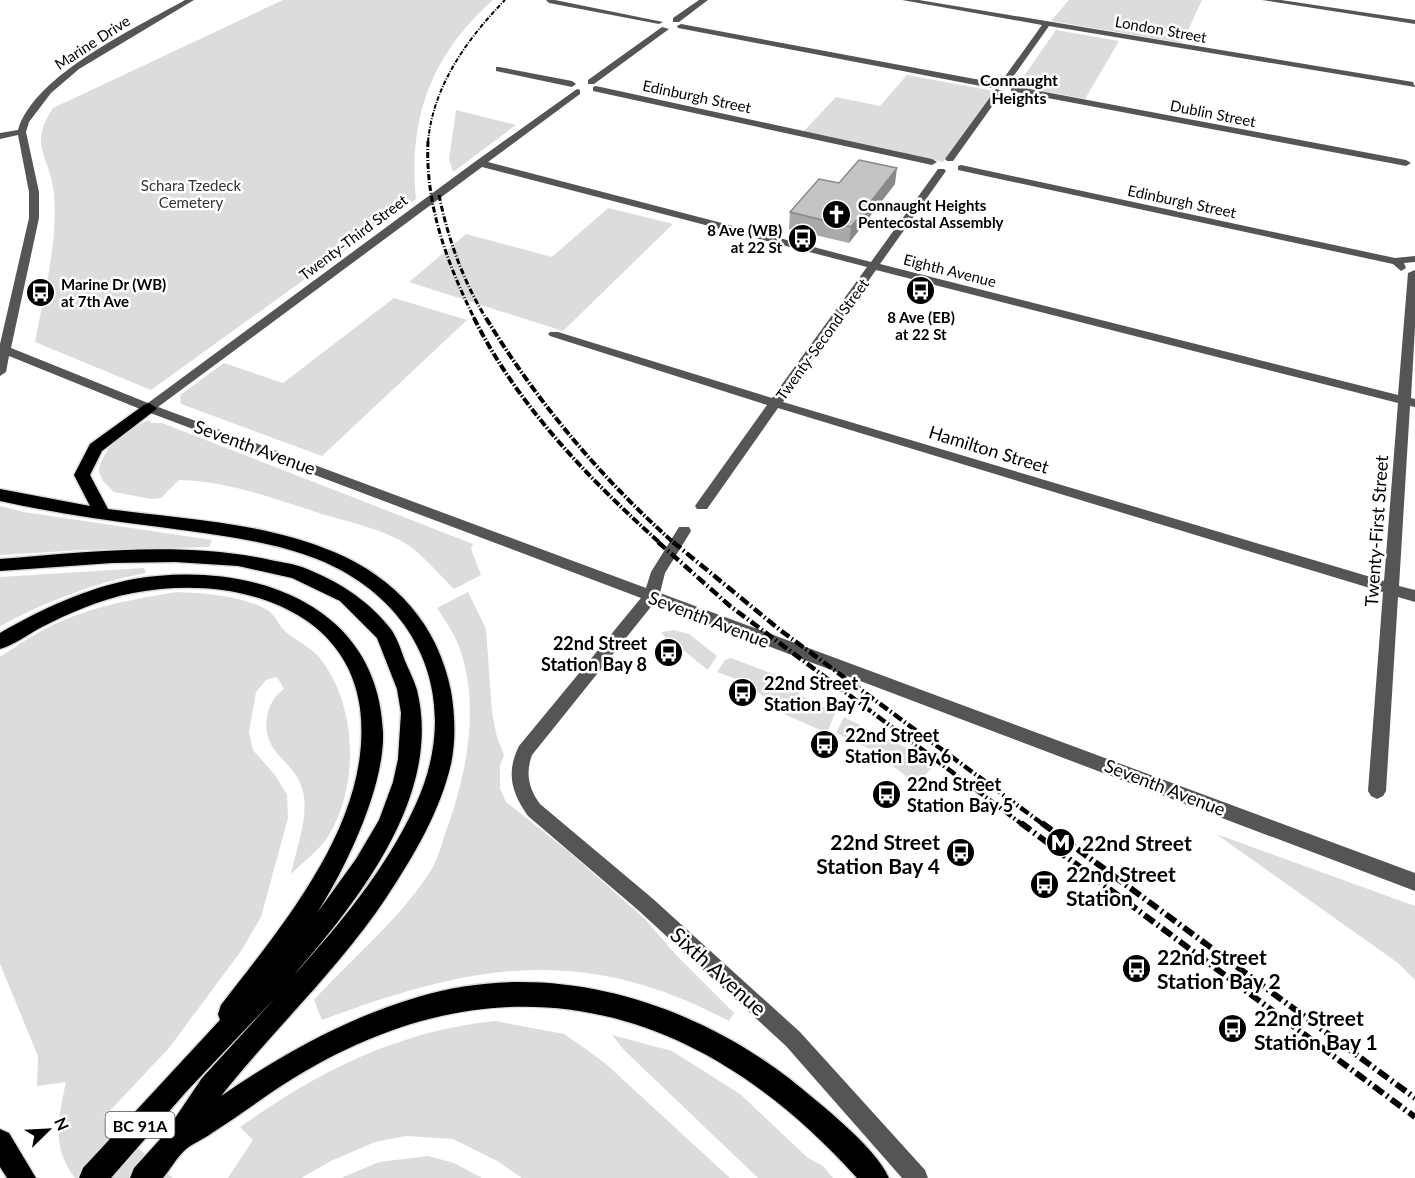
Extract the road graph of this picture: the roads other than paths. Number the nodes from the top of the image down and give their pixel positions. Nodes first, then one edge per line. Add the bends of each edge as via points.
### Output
1 (190, 0) edge
2 (704, 0) edge
3 (906, 0) edge
4 (1266, 0) edge
5 (549, 1) edge
6 (1415, 22) edge
7 (678, 23) junction
8 (1047, 24) junction
9 (662, 25) junction
10 (499, 69) dead end
11 (1005, 82) junction
12 (991, 85) junction
13 (1414, 85) edge
14 (593, 86) junction
15 (575, 88) junction
16 (1014, 89) junction
17 (999, 91) junction
18 (22, 132) junction
19 (0, 136) edge
20 (950, 159) junction
21 (1411, 161) edge
22 (479, 163) junction
23 (937, 167) junction
24 (961, 168) junction
25 (1415, 170) edge
26 (1414, 263) edge
27 (875, 266) junction
28 (554, 334) dead end
29 (3, 349) edge
30 (0, 372) edge
31 (1410, 401) edge
32 (774, 403) junction
33 (148, 408) junction
34 (0, 495) edge
35 (702, 506) dead end
36 (101, 512) junction
37 (684, 531) dead end
38 (0, 565) edge
39 (1391, 589) junction
40 (1415, 596) edge
41 (651, 597) junction
42 (0, 642) edge
43 (1377, 791) dead end
44 (1415, 882) edge
45 (188, 1071) junction
46 (0, 1142) edge
47 (175, 1142) junction
48 (22, 1178) edge
49 (93, 1178) edge
50 (144, 1178) edge
51 (875, 1178) edge
52 (917, 1178) edge

1 - 18 street, Marine Drive via 76,67 40,100
2 - 7 street
3 - 8 street, London Street
4 - 6 street
5 - 9 street
7 - 9 street
7 - 12 street
8 - 11 street
8 - 13 street, London Street
9 - 14 street
10 - 15 street
11 - 12 street
11 - 16 street
12 - 17 street
14 - 15 street
14 - 23 street, Edinburgh Street
15 - 22 street, Twenty-Third Street
16 - 17 street
16 - 21 street, Dublin Street
17 - 20 street
18 - 19 street
18 - 29 street via 34,192 34,218
20 - 23 street via 941,158
20 - 24 street
21 - 25 street
22 - 27 street, Eighth Avenue
22 - 33 street, Twenty-Third Street
23 - 24 street via 955,171
23 - 27 street, Twenty-Second Street
24 - 26 street, Edinburgh Street via 1397,262 1404,270
26 - 31 street, Twenty-First Street
27 - 31 street, Eighth Avenue
27 - 32 street, Twenty-Second Street
28 - 32 street, Hamilton Street
29 - 30 street
29 - 33 street, Seventh Avenue
31 - 39 street, Twenty-First Street
32 - 35 street, Twenty-Second Street
32 - 39 street, Hamilton Street
33 - 36 highway via 96,448 82,475
33 - 41 street, Seventh Avenue
34 - 36 highway
36 - 47 highway via 250,534 300,546 349,566 408,610 424,635 442,695 445,729 440,765 428,802 385,880 320,963 207,1091
37 - 41 street via 658,572
38 - 45 highway via 184,556 266,563 329,585 357,606 376,623 404,674 411,705 408,766 385,831 308,942
39 - 40 street, Hamilton Street
39 - 43 street, Twenty-First Street
41 - 44 street, Seventh Avenue
41 - 52 street, Sixth Avenue via 525,751 518,773 525,799 794,1039
42 - 45 highway via 64,608 98,596 133,587 198,580 233,583 293,602 319,617 359,663 374,731 364,792 340,851 309,905
45 - 49 highway, BC 91A
46 - 48 highway
47 - 50 highway, BC 91A
47 - 51 highway via 305,1057 385,1020 477,997 532,994 586,999 638,1012 699,1036 762,1075 810,1114

